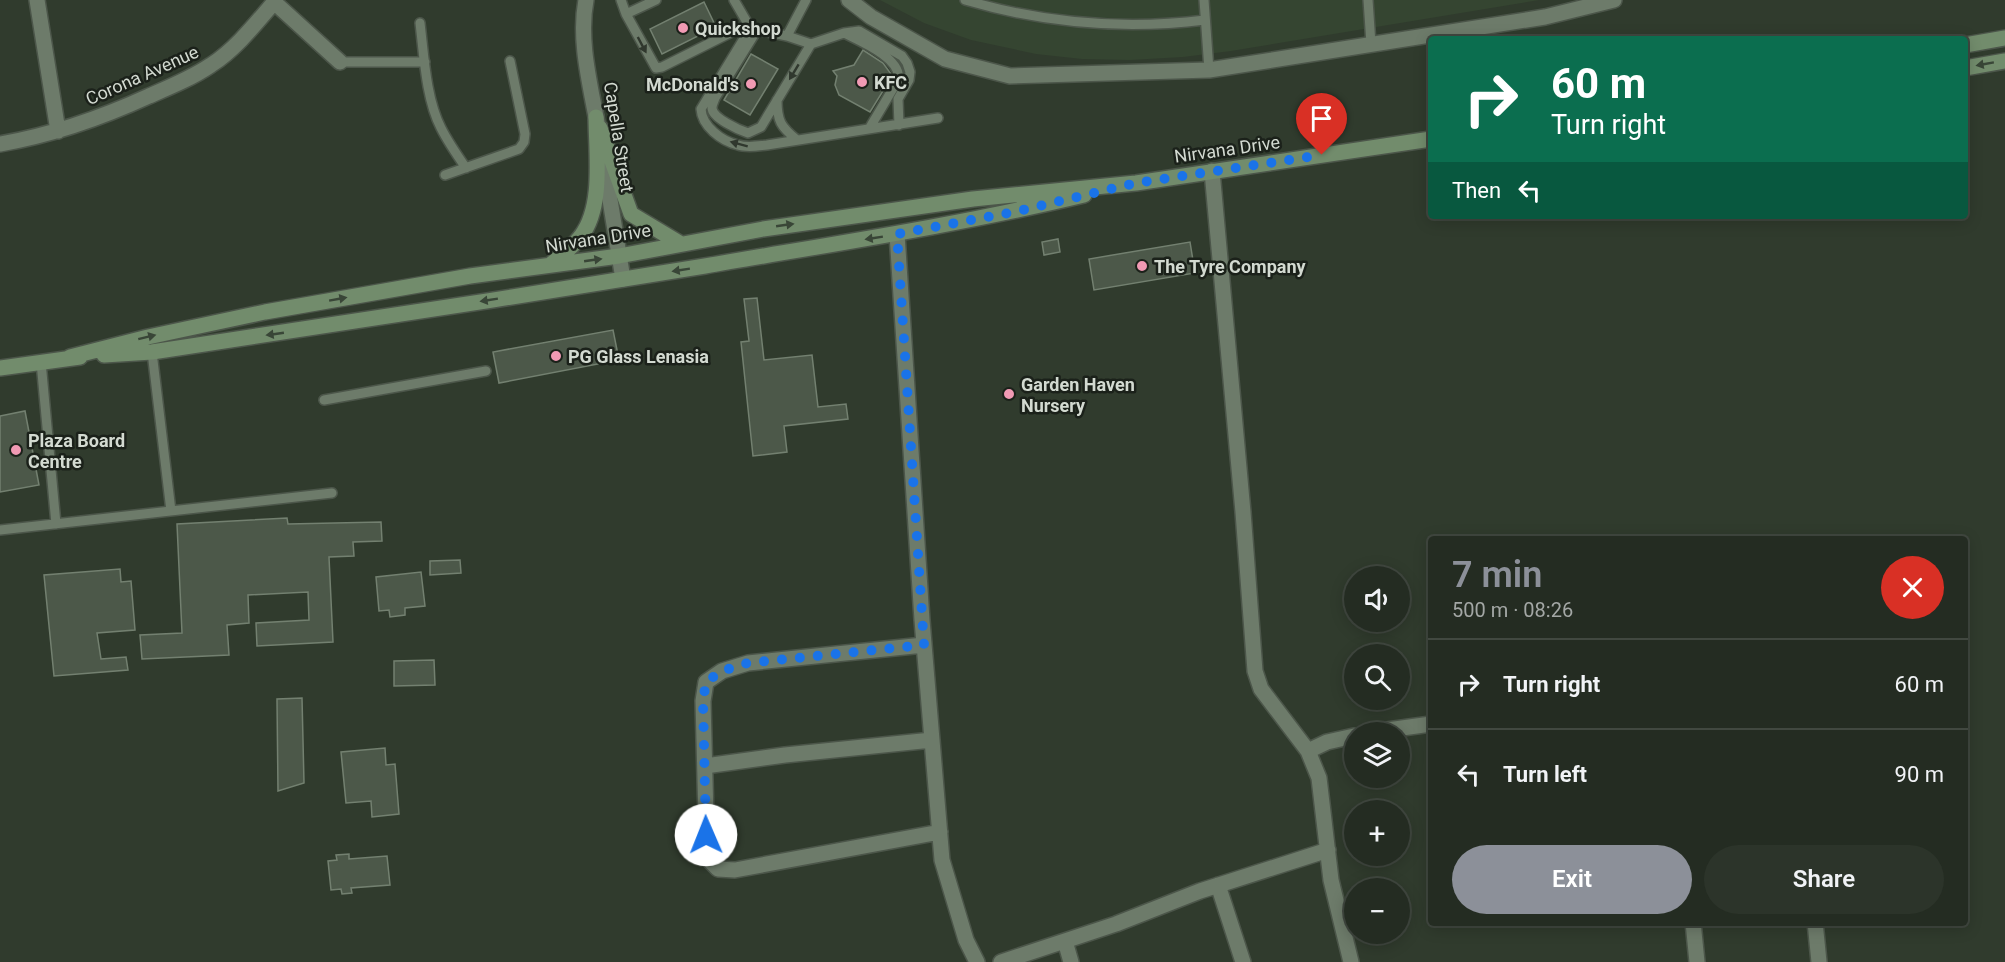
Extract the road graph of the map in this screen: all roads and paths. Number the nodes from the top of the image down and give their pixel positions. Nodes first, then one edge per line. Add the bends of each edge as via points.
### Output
1 (37, 0) edge
2 (586, 0) edge
3 (621, 0) edge
4 (656, 0) edge
5 (734, 0) edge
6 (806, 0) edge
7 (849, 0) edge
8 (965, 0) edge
9 (1204, 0) edge
10 (1368, 0) edge
11 (1614, 0) edge
12 (275, 1) edge
13 (626, 14) junction
14 (1205, 20) junction
15 (420, 23) dead end
16 (752, 27) junction
17 (844, 33) junction
18 (787, 36) junction
19 (2005, 38) edge
20 (811, 44) junction
21 (1371, 44) junction
22 (1968, 44) edge
23 (510, 61) dead end
24 (2005, 61) edge
25 (340, 62) joint
26 (425, 62) junction
27 (1968, 67) edge
28 (1209, 70) junction
29 (777, 100) junction
30 (596, 117) junction
31 (938, 118) dead end
32 (899, 125) junction
33 (869, 129) junction
34 (58, 131) junction
35 (1428, 139) edge
36 (797, 140) junction
37 (0, 144) edge
38 (466, 168) junction
39 (1212, 171) junction
40 (445, 175) dead end
41 (1136, 183) junction
42 (897, 234) junction
43 (681, 244) junction
44 (619, 256) junction
45 (549, 265) junction
46 (623, 279) junction
47 (152, 352) junction
48 (70, 357) junction
49 (41, 362) junction
50 (0, 368) edge
51 (486, 371) dead end
52 (324, 400) dead end
53 (333, 493) dead end
54 (171, 511) junction
55 (56, 524) junction
56 (0, 530) edge
57 (924, 645) junction
58 (1428, 724) edge
59 (1410, 727) edge
60 (1344, 738) edge
61 (932, 740) junction
62 (1308, 751) junction
63 (705, 766) junction
64 (940, 832) junction
65 (1328, 850) junction
66 (1218, 885) junction
67 (1693, 926) edge
68 (1815, 926) edge
69 (1065, 941) junction
70 (977, 962) edge
71 (1002, 962) edge
72 (1071, 962) edge
73 (1243, 962) edge
74 (1352, 962) edge
75 (1697, 962) edge
76 (1819, 962) edge

1 - 34 street
2 - 30 street, Capella Street via 583,38
3 - 13 lane
4 - 13 lane
5 - 16 lane
6 - 18 lane
7 - 28 street via 945,59 1010,76
8 - 14 lane via 1037,18 1077,22 1147,26
9 - 14 lane
10 - 21 lane
11 - 21 street via 1545,16
12 - 25 street
12 - 34 street, Corona Avenue via 210,66 124,108
13 -> 16 lane via 658,69
14 - 28 lane
15 - 26 lane
16 - 18 lane
16 - 29 lane via 712,111 748,133 761,127
36 -> 16 lane via 736,145 716,133 701,115 704,101
17 - 20 lane
17 - 32 lane via 859,31 894,50 907,63 909,80 898,99
17 - 33 lane via 884,55 900,73
18 - 20 lane
19 - 22 main road
20 -> 29 lane
21 - 28 street
23 - 38 lane via 524,142 519,149
24 -> 27 main road
25 - 26 lane
26 - 38 lane via 440,127
29 - 36 lane via 781,125
30 - 43 main road via 631,214
30 - 44 street, Capella Street
30 - 45 main road via 593,213 582,234
31 - 32 lane
32 - 33 lane
33 - 36 lane
34 - 37 street, Corona Avenue
35 - 39 main road, Nirvana Drive
38 - 40 lane
39 - 41 main road, Nirvana Drive
39 - 62 street via 1255,670 1266,697
41 - 42 main road, Nirvana Drive
43 -> 41 main road, Nirvana Drive via 973,199
42 -> 46 main road, Nirvana Drive
42 - 57 street
43 - 44 main road, Nirvana Drive
45 -> 44 main road, Nirvana Drive
44 - 46 street, Capella Street
48 -> 45 main road, Nirvana Drive via 265,312
46 -> 47 main road, Nirvana Drive
47 - 48 main road, Nirvana Drive
47 - 54 lane
48 - 49 main road, Nirvana Drive
49 - 50 main road, Nirvana Drive
49 - 55 lane
51 - 52 lane
53 - 54 lane
54 - 55 lane
55 - 56 lane
57 - 61 street
57 - 63 street via 748,663 722,671 706,682
58 - 59 street
60 - 62 street
61 - 63 street
61 - 64 street
62 - 65 street via 1319,778
63 - 64 street via 707,858 718,869 735,870
64 - 70 street via 942,860 966,940
65 - 66 street
65 - 74 street via 1331,880
66 - 69 street
66 - 73 street
67 - 75 street
68 - 76 street
69 - 71 street
69 - 72 street

